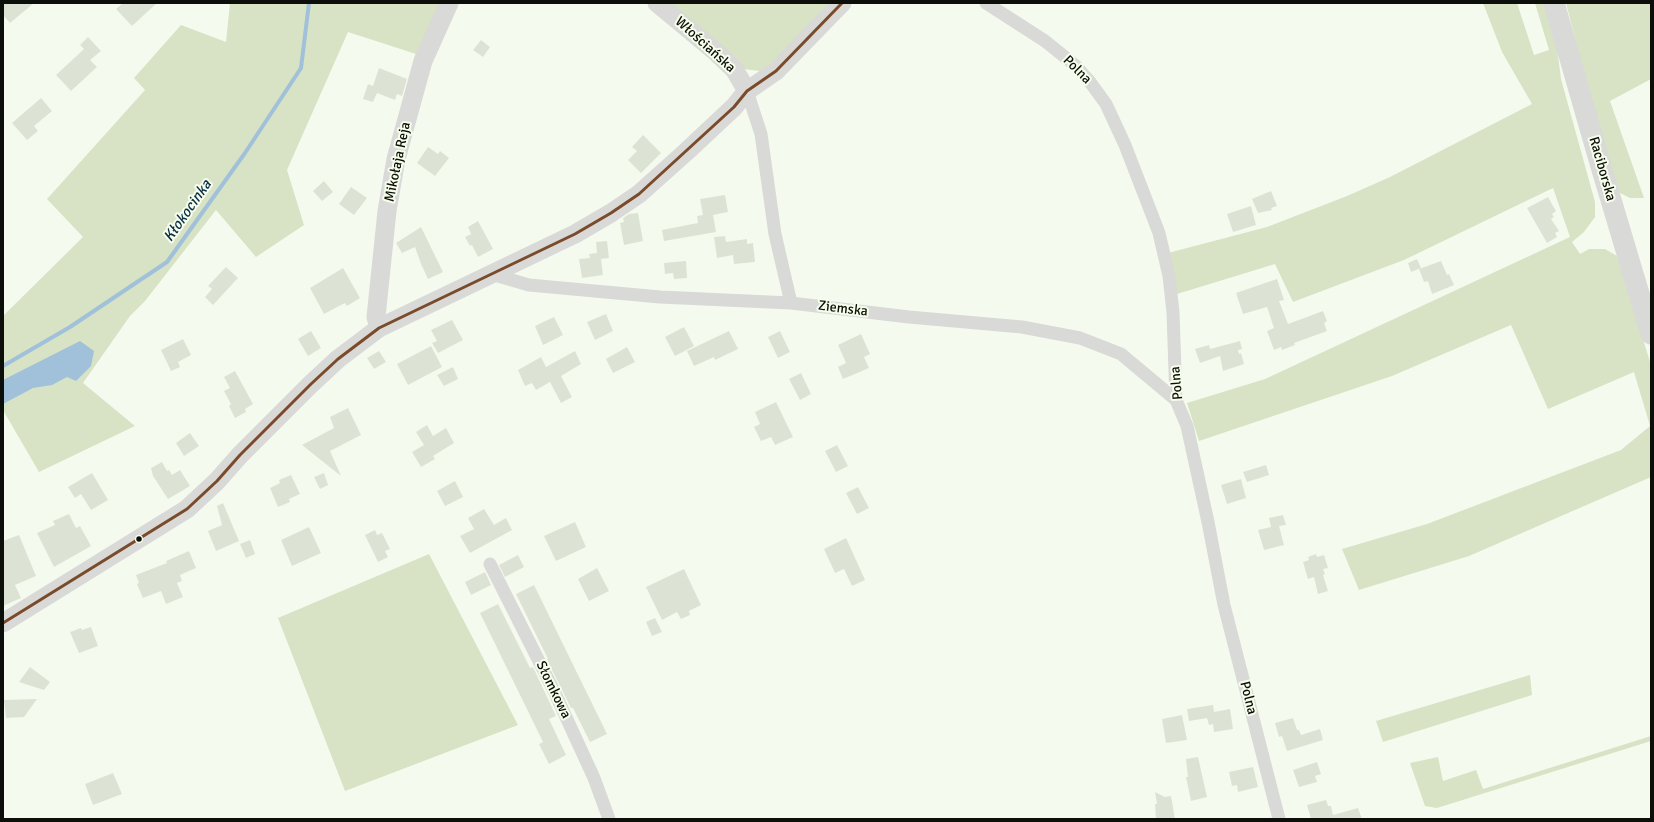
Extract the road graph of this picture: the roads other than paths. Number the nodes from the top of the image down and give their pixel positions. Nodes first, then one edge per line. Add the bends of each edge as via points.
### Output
1 (449, 3) edge
2 (657, 3) edge
3 (842, 3) edge
4 (986, 3) edge
5 (1554, 3) edge
6 (748, 91) junction
7 (491, 274) junction
8 (791, 303) junction
9 (379, 328) junction
10 (1651, 334) edge
11 (1176, 400) junction
12 (490, 564) dead end
13 (3, 622) edge
14 (609, 819) edge
15 (1279, 819) edge

1 - 9 street, Mikołaja Reja via 423,61 396,159 376,317
2 - 6 street, Włościańska via 734,69
3 - 6 street via 776,71
4 - 11 street, Polna via 1045,41 1076,66 1106,104 1159,233 1169,276 1173,312
5 - 10 main road, Raciborska
6 - 7 street via 729,112 639,194 575,234
6 - 8 street via 760,134 775,234
7 - 8 street, Ziemska via 529,285 660,297
7 - 9 street
8 - 11 street, Ziemska via 1022,327 1080,338 1121,354
9 - 13 street via 338,359 311,384 187,509
11 - 15 street, Polna via 1187,426 1224,605
12 - 14 street, Słomkowa via 554,690 594,778

